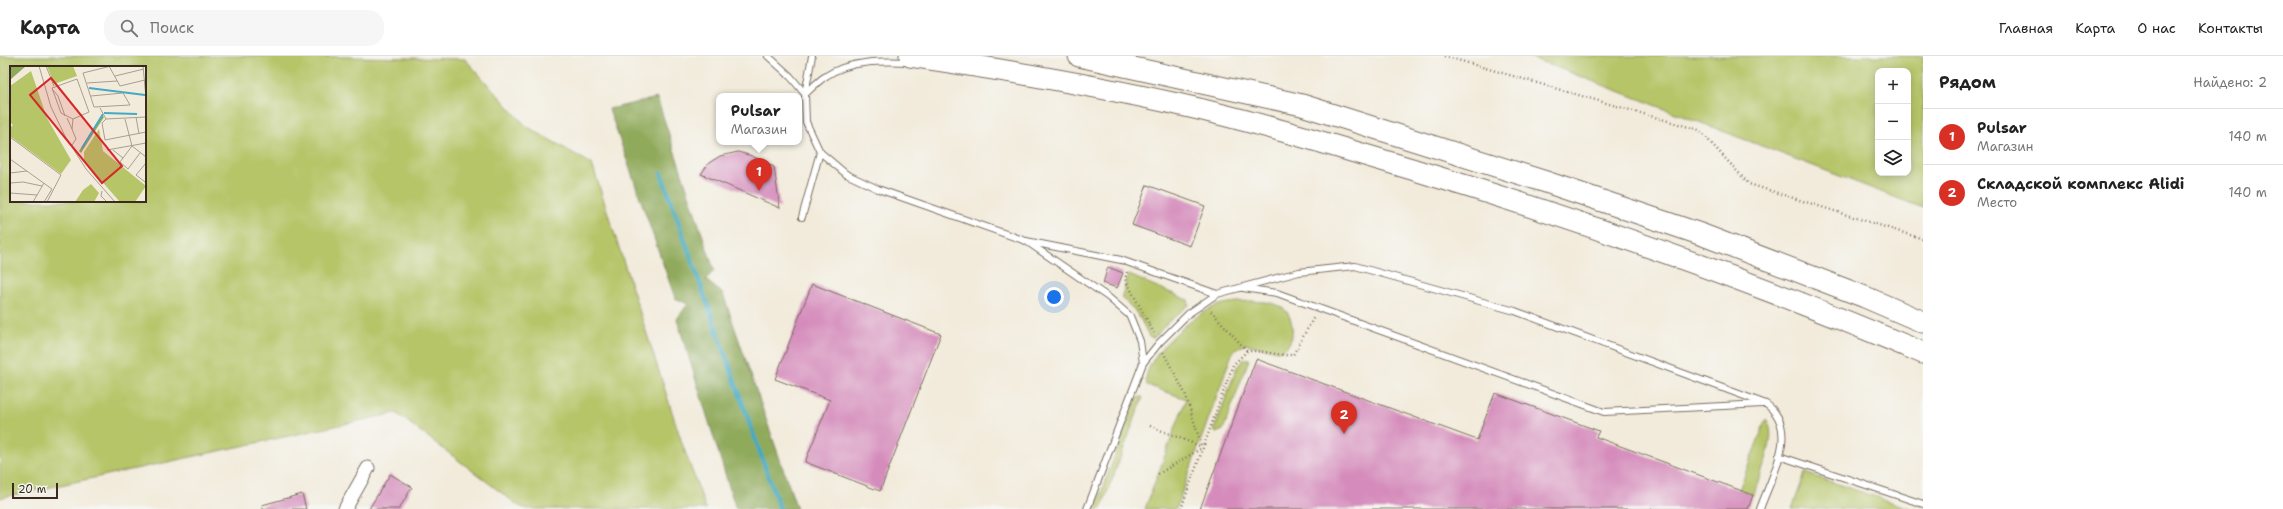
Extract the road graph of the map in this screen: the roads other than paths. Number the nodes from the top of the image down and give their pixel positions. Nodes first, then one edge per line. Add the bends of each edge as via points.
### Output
1 (768, 56) edge
2 (812, 56) edge
3 (910, 56) edge
4 (1079, 56) edge
5 (962, 64) junction
6 (805, 94) junction
7 (820, 152) junction
8 (802, 217) dead end
9 (1026, 241) junction
10 (1239, 288) junction
11 (1217, 294) junction
12 (1923, 322) edge
13 (1923, 354) edge
14 (1143, 362) junction
15 (1766, 404) junction
16 (1779, 456) junction
17 (368, 468) dead end
18 (1923, 504) edge
19 (345, 509) edge
20 (1087, 509) edge
21 (1760, 509) edge

1 - 6 lane
2 - 6 lane
3 - 5 main road
4 - 12 main road via 1302,105 1546,182 1702,235 1865,297
5 - 6 lane via 886,61 854,64 826,75
5 - 13 main road via 1177,104 1320,142 1539,208 1698,264 1854,324
6 - 7 lane via 806,122
7 - 8 lane
7 - 9 lane via 846,174 878,189
9 - 11 lane via 1121,260
9 - 14 lane via 1108,297 1130,316 1140,341
10 - 11 lane
10 - 15 lane via 1277,293 1604,412
10 - 15 lane via 1300,272 1355,266 1516,311
11 - 14 lane via 1188,314
14 - 20 lane
15 - 16 lane via 1775,410 1781,422 1784,444
16 - 18 lane
16 - 21 lane
17 - 19 street

